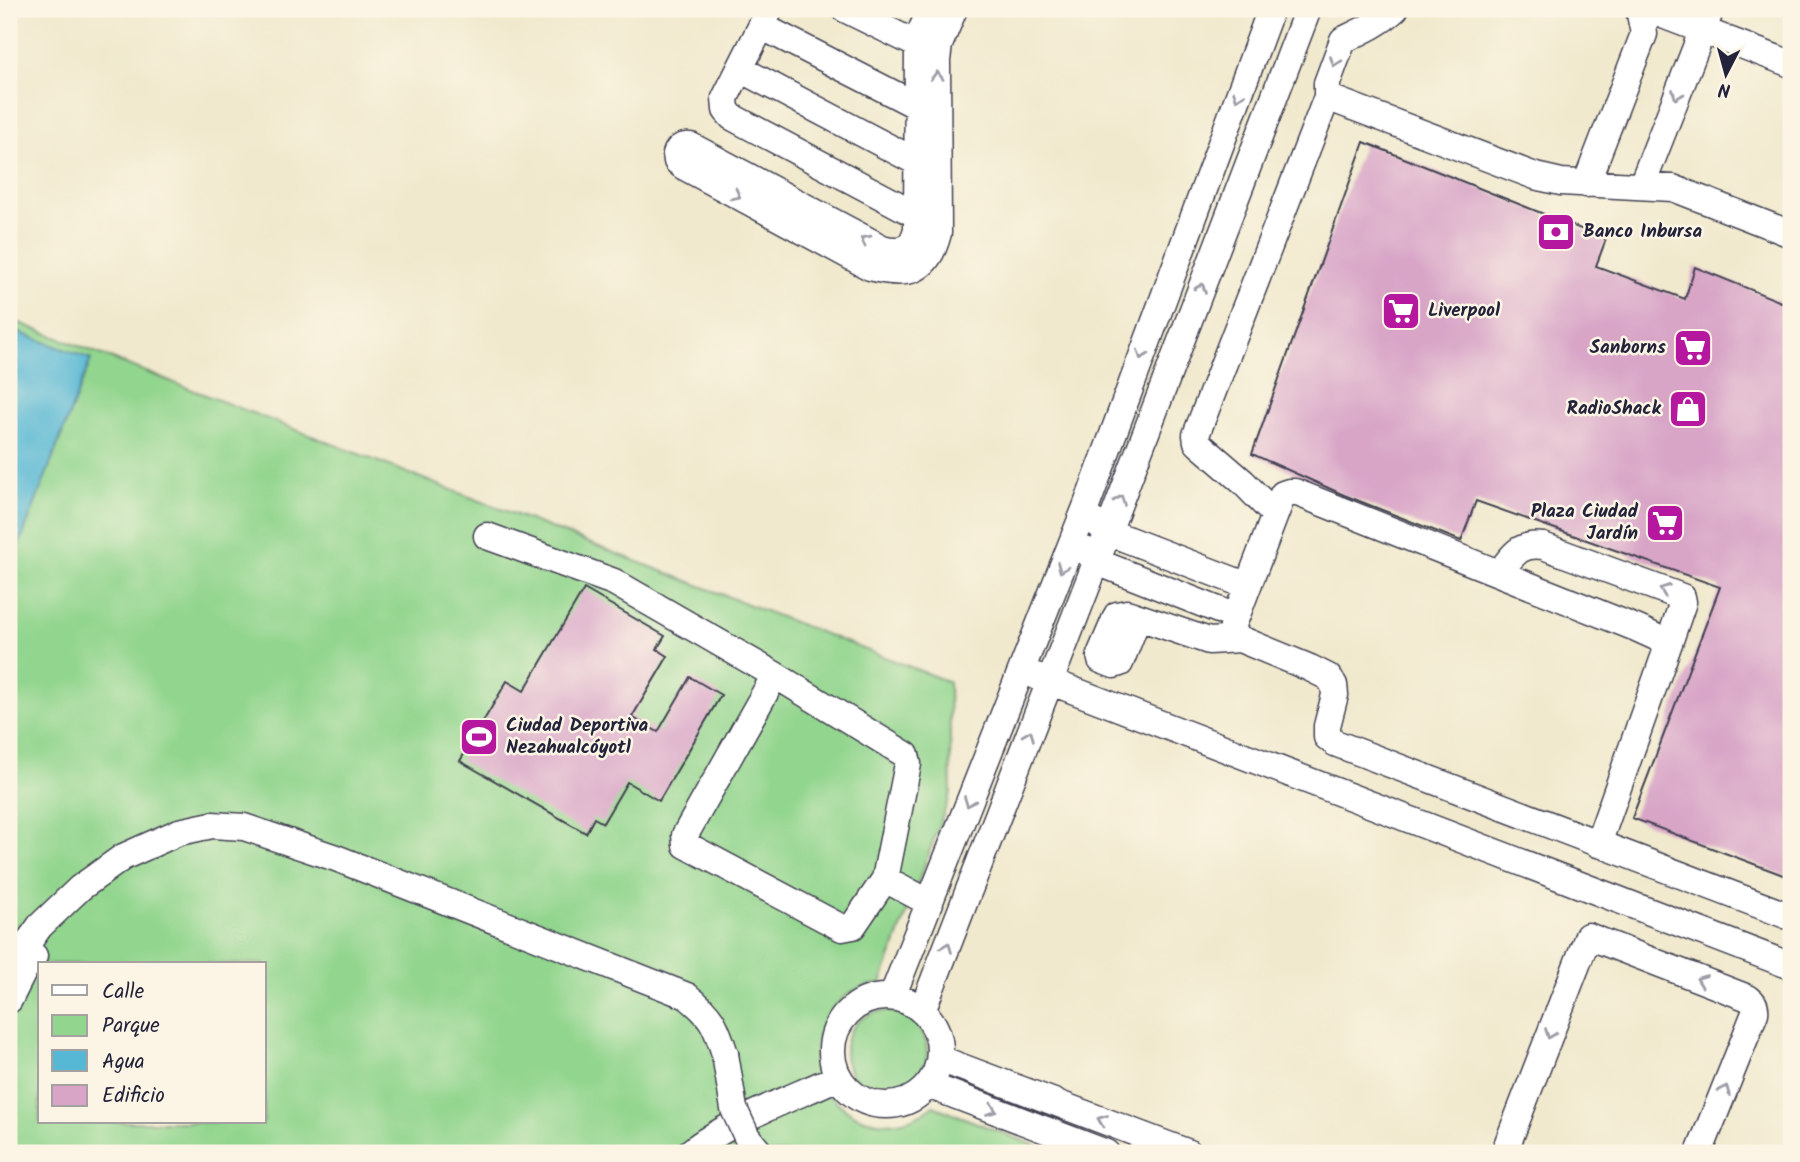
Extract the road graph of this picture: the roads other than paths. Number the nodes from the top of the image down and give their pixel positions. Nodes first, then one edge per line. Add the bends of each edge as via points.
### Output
1 (845, 9) edge
2 (931, 9) edge
3 (954, 9) edge
4 (1271, 9) edge
5 (1308, 9) edge
6 (1395, 9) edge
7 (1654, 15) edge
8 (766, 17) edge
9 (1707, 19) edge
10 (918, 45) junction
11 (1252, 59) junction
12 (1791, 64) edge
13 (740, 69) junction
14 (1284, 72) junction
15 (1327, 97) junction
16 (928, 111) junction
17 (682, 153) dead end
18 (928, 168) junction
19 (1586, 184) junction
20 (1642, 185) junction
21 (928, 218) junction
22 (1791, 234) edge
23 (1086, 507) junction
24 (1274, 514) junction
25 (1108, 532) junction
26 (1076, 533) junction
27 (487, 536) dead end
28 (1097, 562) junction
29 (1499, 573) junction
30 (1248, 586) junction
31 (1138, 617) dead end
32 (1238, 628) junction
33 (1669, 643) junction
34 (1021, 670) junction
35 (775, 675) junction
36 (1050, 681) junction
37 (1598, 844) junction
38 (884, 879) junction
39 (1604, 893) junction
40 (930, 903) junction
41 (1791, 917) edge
42 (1588, 936) junction
43 (1791, 965) edge
44 (9, 969) edge
45 (892, 997) junction
46 (9, 1000) edge
47 (922, 1011) junction
48 (720, 1055) junction
49 (940, 1059) junction
50 (838, 1077) junction
51 (928, 1085) junction
52 (689, 1153) edge
53 (747, 1153) edge
54 (760, 1153) edge
55 (1106, 1153) edge
56 (1189, 1153) edge
57 (1504, 1153) edge
58 (1699, 1153) edge

1 - 10 street
2 - 10 street
16 -> 3 street via 939,45
4 - 11 street
5 - 14 street
6 -> 15 street via 1343,40 1327,83
7 - 9 street
7 - 19 street
8 - 13 street
8 - 16 street
9 - 12 street
9 -> 20 street
10 - 16 street
11 - 14 street
11 -> 23 street
13 - 18 street
13 - 21 street via 726,98 726,110 732,117
25 -> 14 street
15 - 19 street via 1527,174
15 - 24 street via 1196,435 1197,442
16 - 18 street
17 - 21 street via 706,154 893,251 914,241 917,229
18 - 21 street
19 - 20 street
20 - 22 street via 1673,188
23 - 25 street
23 - 26 street
24 - 29 street via 1283,494 1295,492
24 - 30 street
25 - 28 street
25 - 30 street
26 - 28 street
26 -> 34 street
27 - 35 street via 614,582
28 - 32 street
28 - 36 street
29 - 33 street
33 -> 29 street via 1682,597 1532,544 1520,548
30 - 32 street
31 - 32 street via 1209,641
32 - 37 street via 1328,677 1335,695 1327,737 1335,743
33 - 37 street
34 - 36 street
34 -> 40 street
35 - 38 street via 906,755 908,764
35 - 38 street via 685,835 686,845 842,928 853,926
36 - 39 street
47 -> 36 street
37 - 41 street
38 - 40 street
39 - 42 street
39 - 43 street
40 - 45 street
42 -> 57 street
58 -> 42 street via 1755,1013 1753,1002
44 - 48 street via 40,926 80,888 123,857 179,832 212,825 244,827 336,858 687,996 716,1027
45 - 47 street
45 - 50 street via 859,1004 836,1028 832,1062
46 - 48 street via 51,933 87,897 129,868 182,843 211,836 240,837 332,868 682,1004
47 - 49 street via 937,1033
48 - 53 street via 723,1111
48 - 54 street, bridge via 734,1109
49 - 51 street
56 -> 49 street
50 - 51 street via 862,1101 879,1105 912,1099
50 - 52 street via 735,1124
51 -> 55 street

